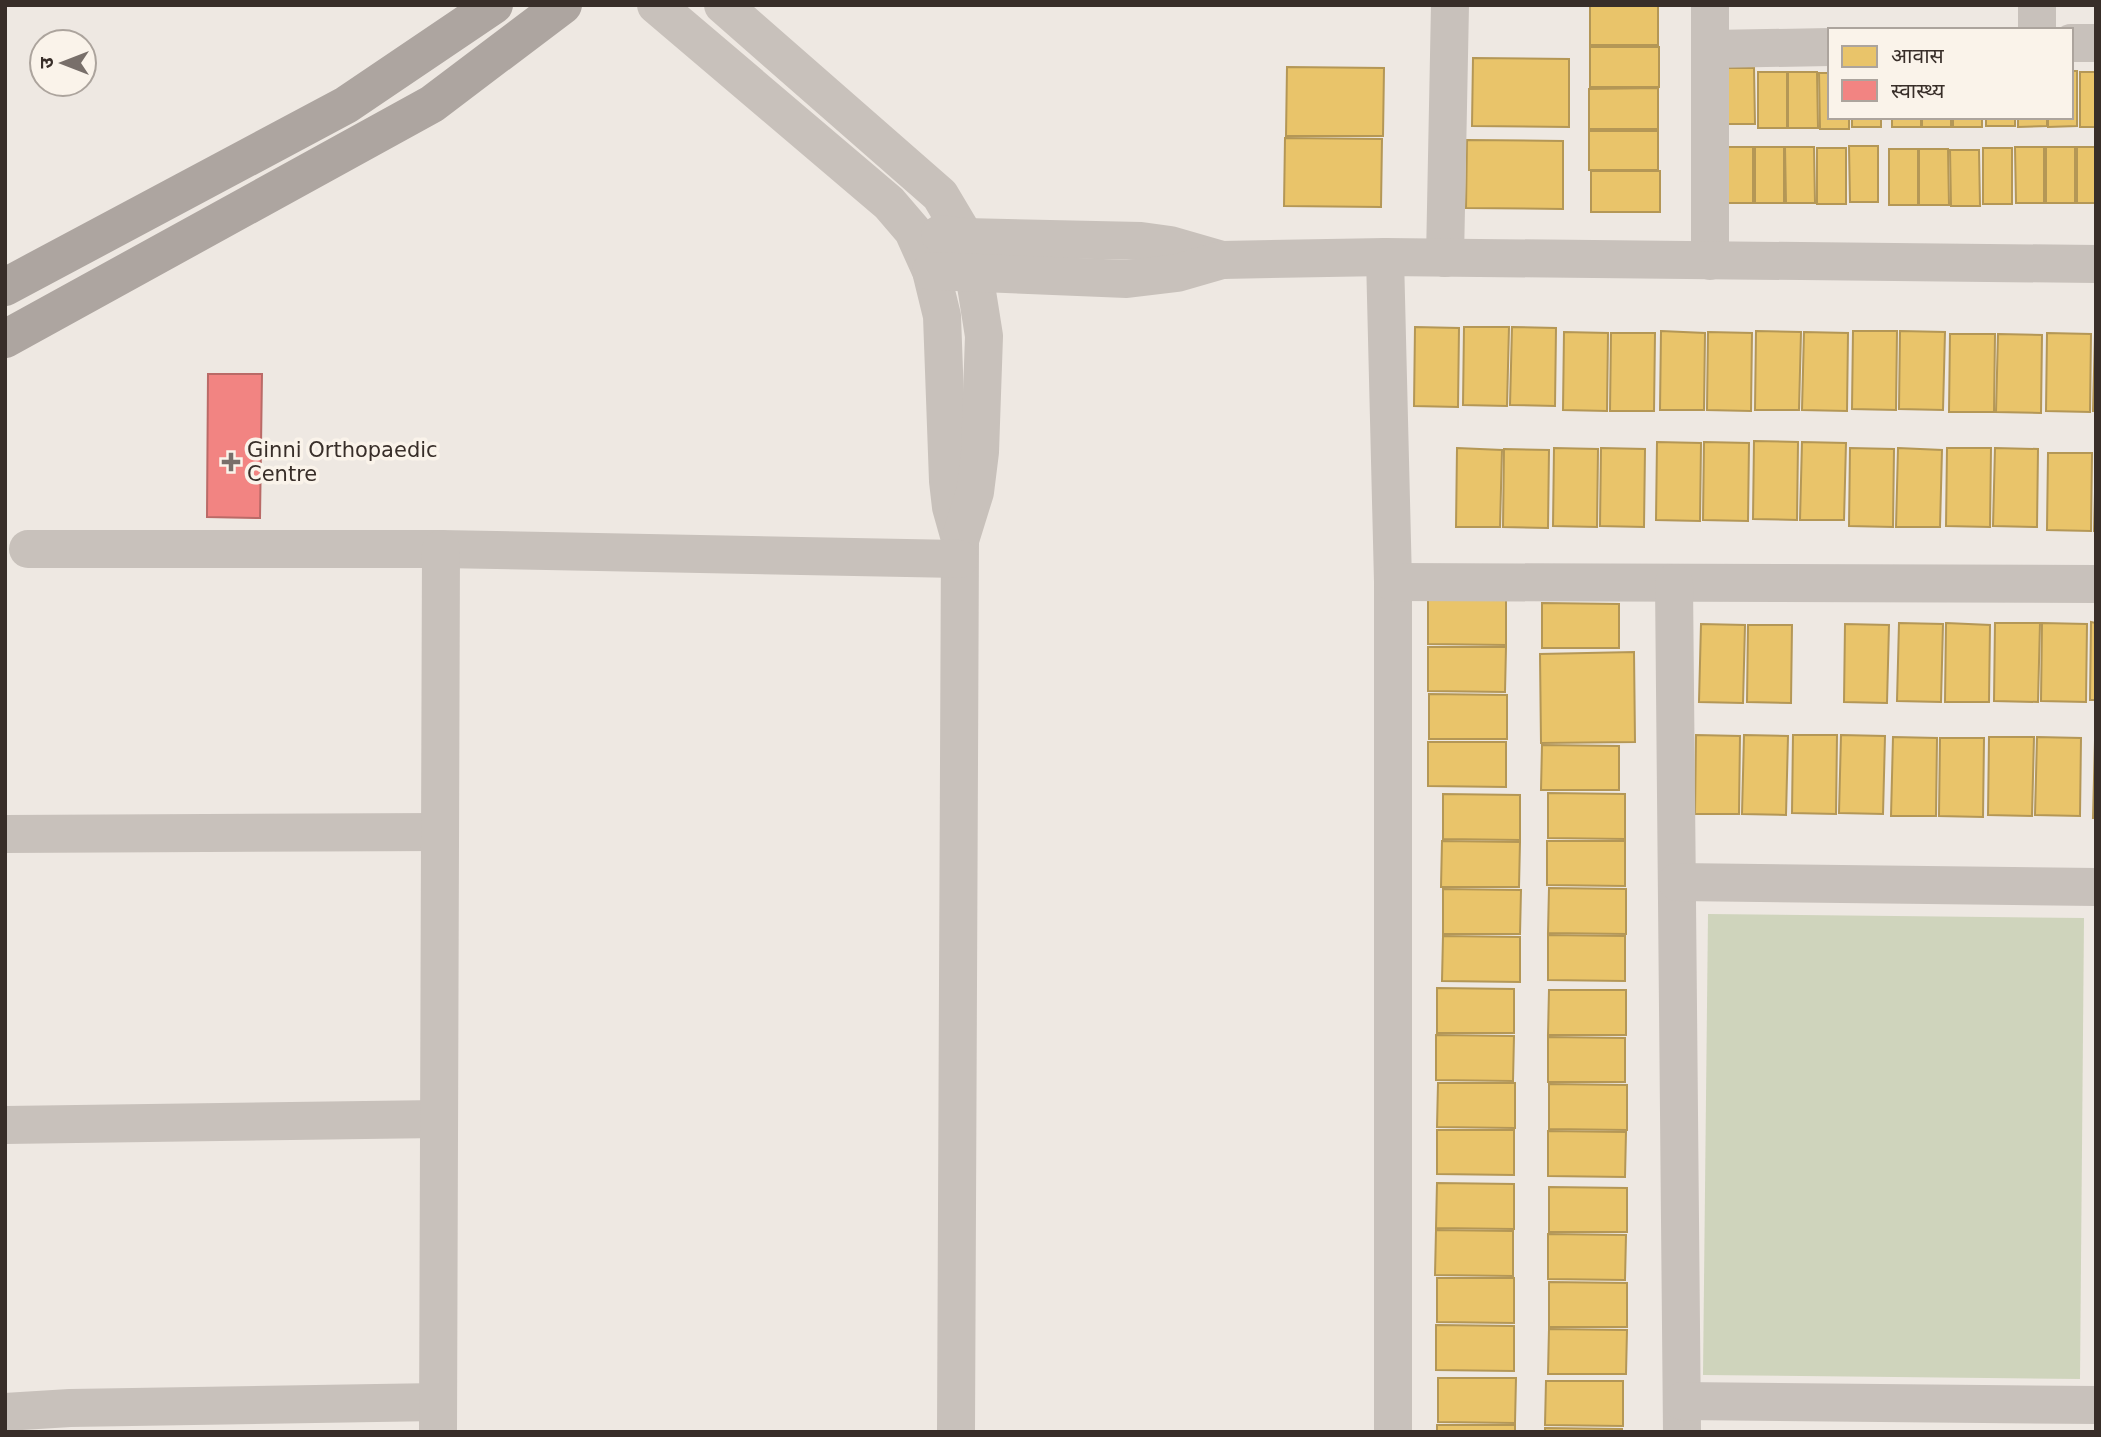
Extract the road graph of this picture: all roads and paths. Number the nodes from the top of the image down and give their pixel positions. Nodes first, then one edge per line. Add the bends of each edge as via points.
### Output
1 (494, 5) edge
2 (563, 5) edge
3 (656, 5) edge
4 (723, 5) edge
5 (1450, 5) edge
6 (1710, 5) edge
7 (2036, 5) edge
8 (2036, 28) edge
9 (2073, 43) edge
10 (2096, 43) edge
11 (1828, 47) edge
12 (1712, 49) junction
13 (913, 231) junction
14 (965, 237) junction
15 (1385, 257) junction
16 (1446, 258) junction
17 (1223, 260) junction
18 (1710, 261) junction
19 (2096, 264) edge
20 (931, 271) junction
21 (974, 274) junction
22 (5, 287) edge
23 (5, 339) edge
24 (28, 549) dead end
25 (960, 549) junction
26 (441, 550) junction
27 (1393, 582) junction
28 (1674, 583) junction
29 (2096, 584) edge
30 (440, 832) junction
31 (5, 834) edge
32 (1677, 882) junction
33 (2096, 887) edge
34 (439, 1119) junction
35 (5, 1125) edge
36 (2096, 1405) edge
37 (5, 1412) edge
38 (1682, 1416) edge
39 (438, 1417) edge
40 (70, 1420) edge
41 (956, 1432) edge
42 (1393, 1432) edge

1 - 22 main road via 346,105
2 - 23 main road via 432,104
3 - 13 street via 889,203
4 - 14 street via 940,195
5 - 16 street
6 - 12 street
7 - 8 street
9 - 10 street
11 - 12 street
12 - 18 street
13 - 14 street
13 - 20 street
14 - 17 street via 1141,241
14 - 21 street
15 - 16 street
15 - 17 street
15 - 27 street
16 - 18 street
17 - 21 street via 1177,273 1128,279
18 - 19 street
20 - 21 street
20 - 25 street via 942,316 950,507
21 - 25 street via 984,336 980,452
24 - 26 street
25 - 26 street
25 - 41 street
26 - 30 street
27 - 28 street
27 - 42 street
28 - 29 street
28 - 32 street
30 - 31 street
30 - 34 street
32 - 33 street
32 - 38 street
34 - 35 street
34 - 39 street
36 - 38 street
37 - 40 street
39 - 40 street

